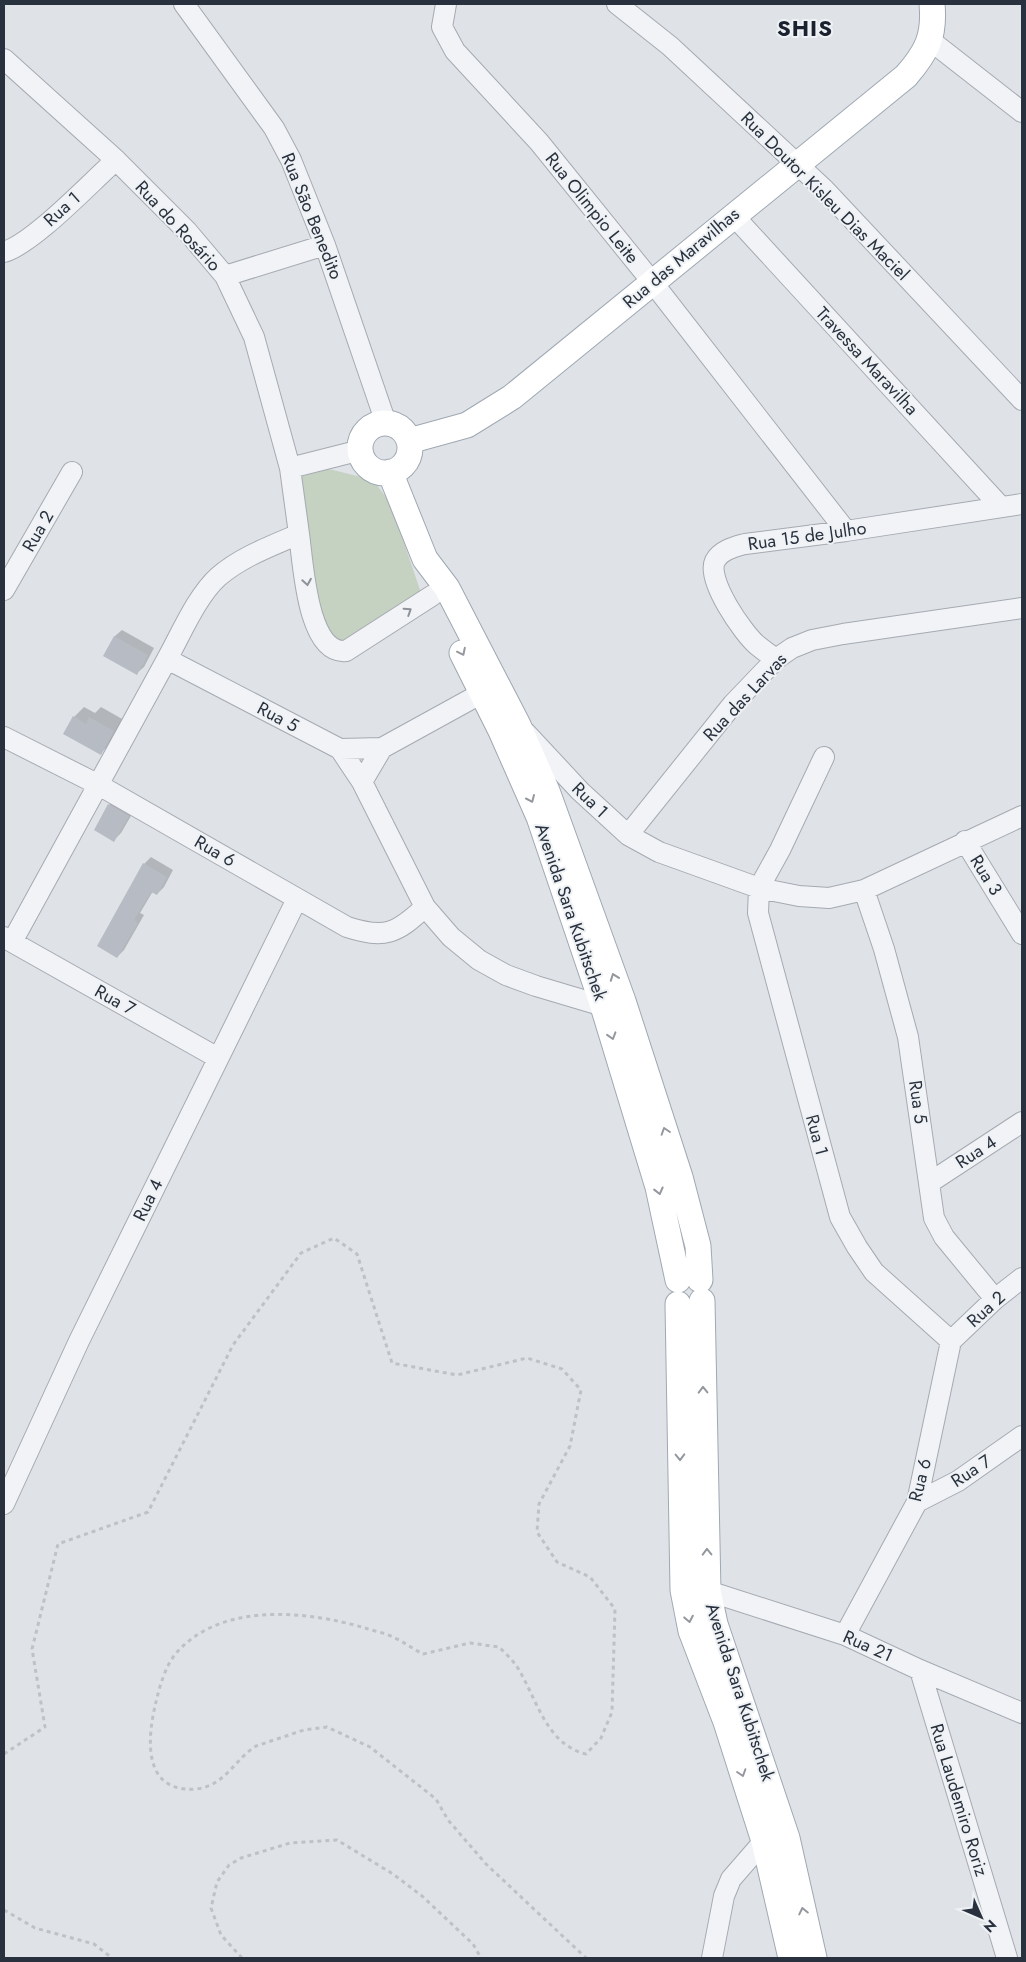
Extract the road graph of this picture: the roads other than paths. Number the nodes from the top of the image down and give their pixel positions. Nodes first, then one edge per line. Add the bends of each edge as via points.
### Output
1 (184, 4) edge
2 (446, 4) edge
3 (617, 4) edge
4 (932, 4) edge
5 (931, 41) junction
6 (4, 59) edge
7 (1022, 112) edge
8 (116, 160) junction
9 (797, 164) junction
10 (733, 215) junction
11 (325, 245) junction
12 (4, 252) edge
13 (225, 276) junction
14 (653, 283) junction
15 (1022, 400) edge
16 (386, 423) junction
17 (409, 440) junction
18 (361, 450) junction
19 (290, 468) junction
20 (72, 472) dead end
21 (390, 472) junction
22 (1022, 504) edge
23 (1001, 507) junction
24 (846, 531) junction
25 (299, 534) junction
26 (425, 558) junction
27 (4, 590) edge
28 (433, 595) junction
29 (1022, 608) edge
30 (167, 659) junction
31 (776, 659) junction
32 (490, 688) junction
33 (518, 725) junction
34 (4, 736) edge
35 (382, 748) junction
36 (340, 749) junction
37 (824, 757) dead end
38 (362, 782) junction
39 (97, 784) junction
40 (1022, 816) edge
41 (628, 835) junction
42 (965, 841) junction
43 (759, 888) junction
44 (864, 890) junction
45 (297, 899) junction
46 (425, 907) junction
47 (1022, 934) edge
48 (8, 940) edge
49 (603, 1006) junction
50 (218, 1058) junction
51 (1022, 1122) edge
52 (929, 1183) junction
53 (1022, 1278) edge
54 (689, 1291) junction
55 (995, 1299) junction
56 (951, 1341) junction
57 (1022, 1436) edge
58 (917, 1502) junction
59 (4, 1504) edge
60 (708, 1591) junction
61 (845, 1635) junction
62 (920, 1670) junction
63 (1022, 1713) edge
64 (764, 1841) junction
65 (712, 1958) edge
66 (790, 1958) edge
67 (814, 1958) edge
68 (1007, 1958) edge

1 - 11 street, Rua São Benedito via 274,128 303,185
2 - 14 street, Rua Olimpio Leite via 442,27 455,51 539,142
3 - 9 street, Rua Doutor Kisleu Dias Maciel via 670,46
4 - 5 main road
5 - 7 street
5 - 9 main road, Rua das Maravilhas via 906,76
6 - 8 street, Rua do Rosário
8 - 12 street, Rua 1 via 30,237
8 - 13 street, Rua do Rosário via 187,231
9 - 10 main road, Rua das Maravilhas
9 - 15 street, Rua Doutor Kisleu Dias Maciel
10 - 14 main road, Rua das Maravilhas
10 - 23 street, Travessa Maravilha
11 - 13 street
11 - 16 street, Rua São Benedito
13 - 19 street, Rua do Rosário via 254,337
14 - 17 main road, Rua das Maravilhas via 489,413 467,425
14 - 24 street, Rua Olimpio Leite
16 - 17 main road via 400,428
16 - 18 main road via 378,424 365,434
17 - 21 main road via 409,456 404,464
18 - 19 street
18 - 21 main road via 371,468
19 - 25 street, Rua do Rosário
20 - 27 street, Rua 2
21 - 26 main road
22 - 23 street, Rua 15 de Julho
23 - 24 street, Rua 15 de Julho
24 - 31 street, Rua 15 de Julho via 745,544 729,549 715,562 716,581 729,609 756,644
25 -> 28 street via 314,623 331,649 346,651
25 - 30 street via 241,560 217,578 198,604
26 - 28 main road, Avenida Sara Kubitschek
26 - 32 main road via 447,588
28 -> 32 main road, Avenida Sara Kubitschek
29 - 31 street, Rua das Larvas via 812,640
30 - 36 street, Rua 5
30 - 39 street
31 - 41 street, Rua das Larvas via 733,704
32 - 33 main road, Avenida Sara Kubitschek
32 - 35 street
32 -> 49 main road, Avenida Sara Kubitschek via 539,817
33 - 41 street, Rua 1 via 580,792
54 -> 33 main road, Avenida Sara Kubitschek via 698,1246 677,1168 547,790
34 - 39 street, Rua 6
35 - 36 street
35 - 38 street
36 - 38 street, Rua 5
37 - 43 street, Rua 1
38 - 46 street, Rua 5
39 - 45 street, Rua 6
39 - 48 street
40 - 42 street, Rua 1
41 - 43 street, Rua 1 via 659,852
42 - 44 street, Rua 1
42 - 47 street, Rua 3
43 - 44 street, Rua 1 via 829,898
43 - 56 street, Rua 1 via 758,913 840,1217 874,1272
44 - 52 street, Rua 5 via 908,1037
45 - 46 street, Rua 6 via 347,927 369,934 389,933 409,922
45 - 50 street, Rua 4
46 - 49 street, Rua 5 via 479,960 528,983
48 - 50 street, Rua 7
49 -> 54 main road, Avenida Sara Kubitschek
50 - 59 street, Rua 4 via 79,1341
51 - 52 street, Rua 4
52 - 55 street, Rua 5 via 934,1218 944,1238
53 - 55 street, Rua 2
60 -> 54 main road, Avenida Sara Kubitschek
54 -> 64 main road, Avenida Sara Kubitschek via 683,1590 691,1630 726,1722
55 - 56 street, Rua 2
56 - 58 street, Rua 6
57 - 58 street, Rua 7 via 958,1481
58 - 61 street, Rua 6
60 - 61 street, Rua 21
67 -> 60 main road, Avenida Sara Kubitschek via 787,1838 715,1624
61 - 62 street, Rua 21
62 - 63 street, Rua 21
62 - 68 street, Rua Laudemiro Roriz
64 - 65 street via 731,1878 724,1896
64 - 66 main road, Avenida Sara Kubitschek

